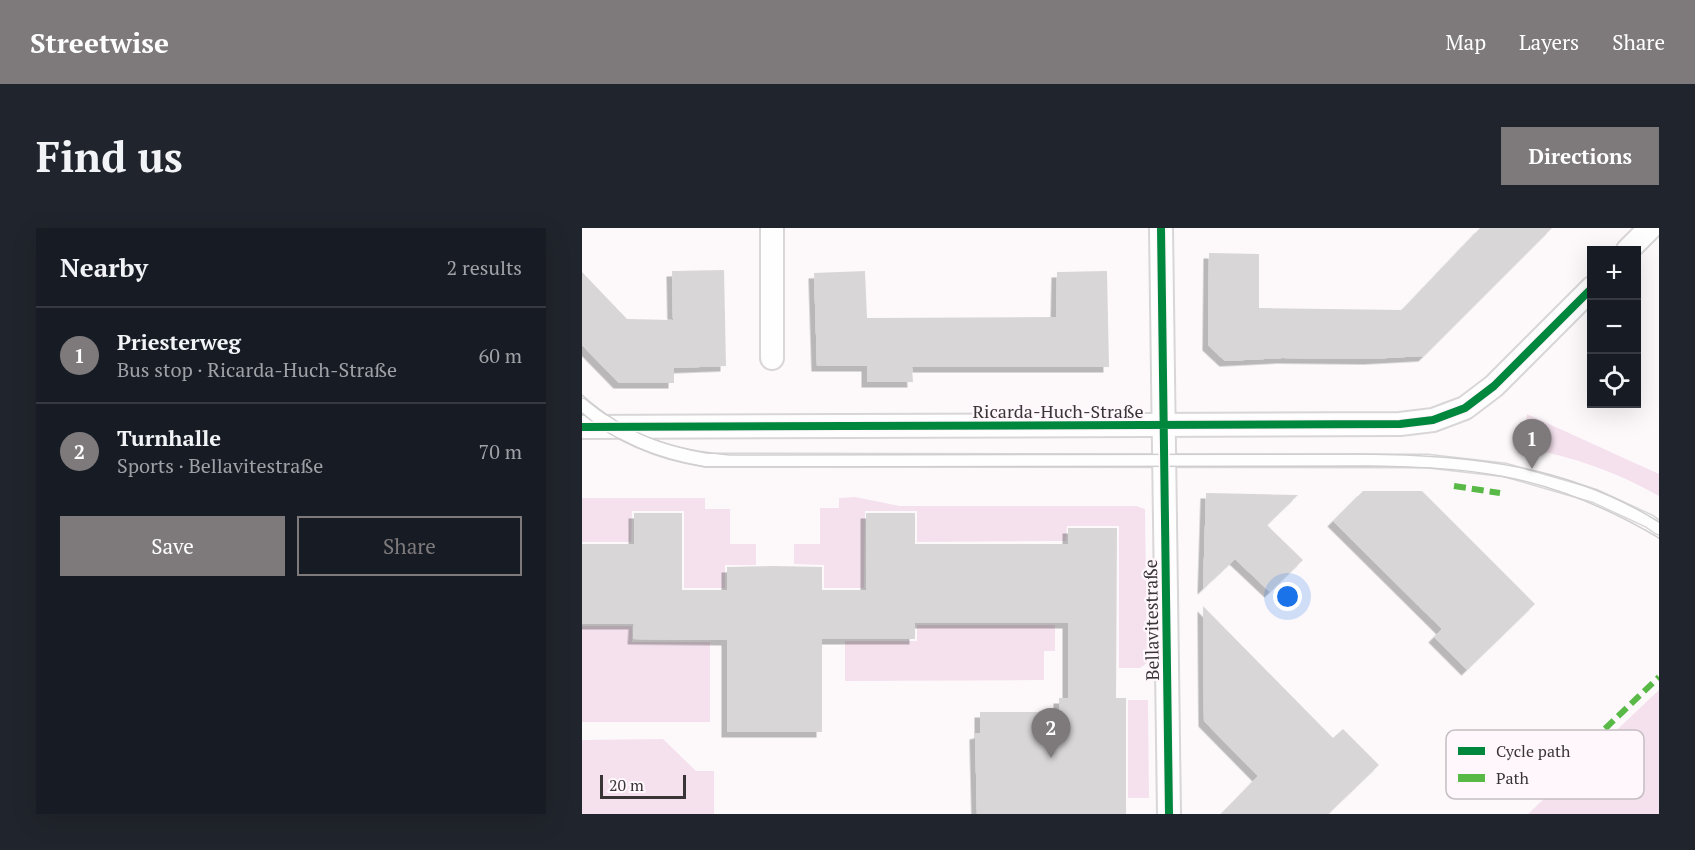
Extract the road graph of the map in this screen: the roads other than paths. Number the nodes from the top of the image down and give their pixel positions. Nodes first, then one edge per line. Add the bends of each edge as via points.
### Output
1 (772, 228) edge
2 (1161, 228) edge
3 (1650, 228) edge
4 (1632, 246) edge
5 (1587, 293) edge
6 (772, 358) dead end
7 (582, 405) edge
8 (1164, 425) junction
9 (582, 427) edge
10 (612, 427) junction
11 (1164, 461) junction
12 (1659, 528) edge
13 (1169, 814) edge

1 - 6 street
2 - 8 street, Bellavitestraße
3 - 4 street
5 - 8 street, Ricarda-Huch-Straße via 1494,386 1465,408 1433,420 1401,424
7 - 10 lane
8 - 10 street, Ricarda-Huch-Straße
8 - 11 street, Bellavitestraße
9 - 10 street, Ricarda-Huch-Straße
10 - 11 lane via 659,450 706,460
11 - 12 lane via 1427,461 1505,470 1595,495
11 - 13 street, Bellavitestraße

